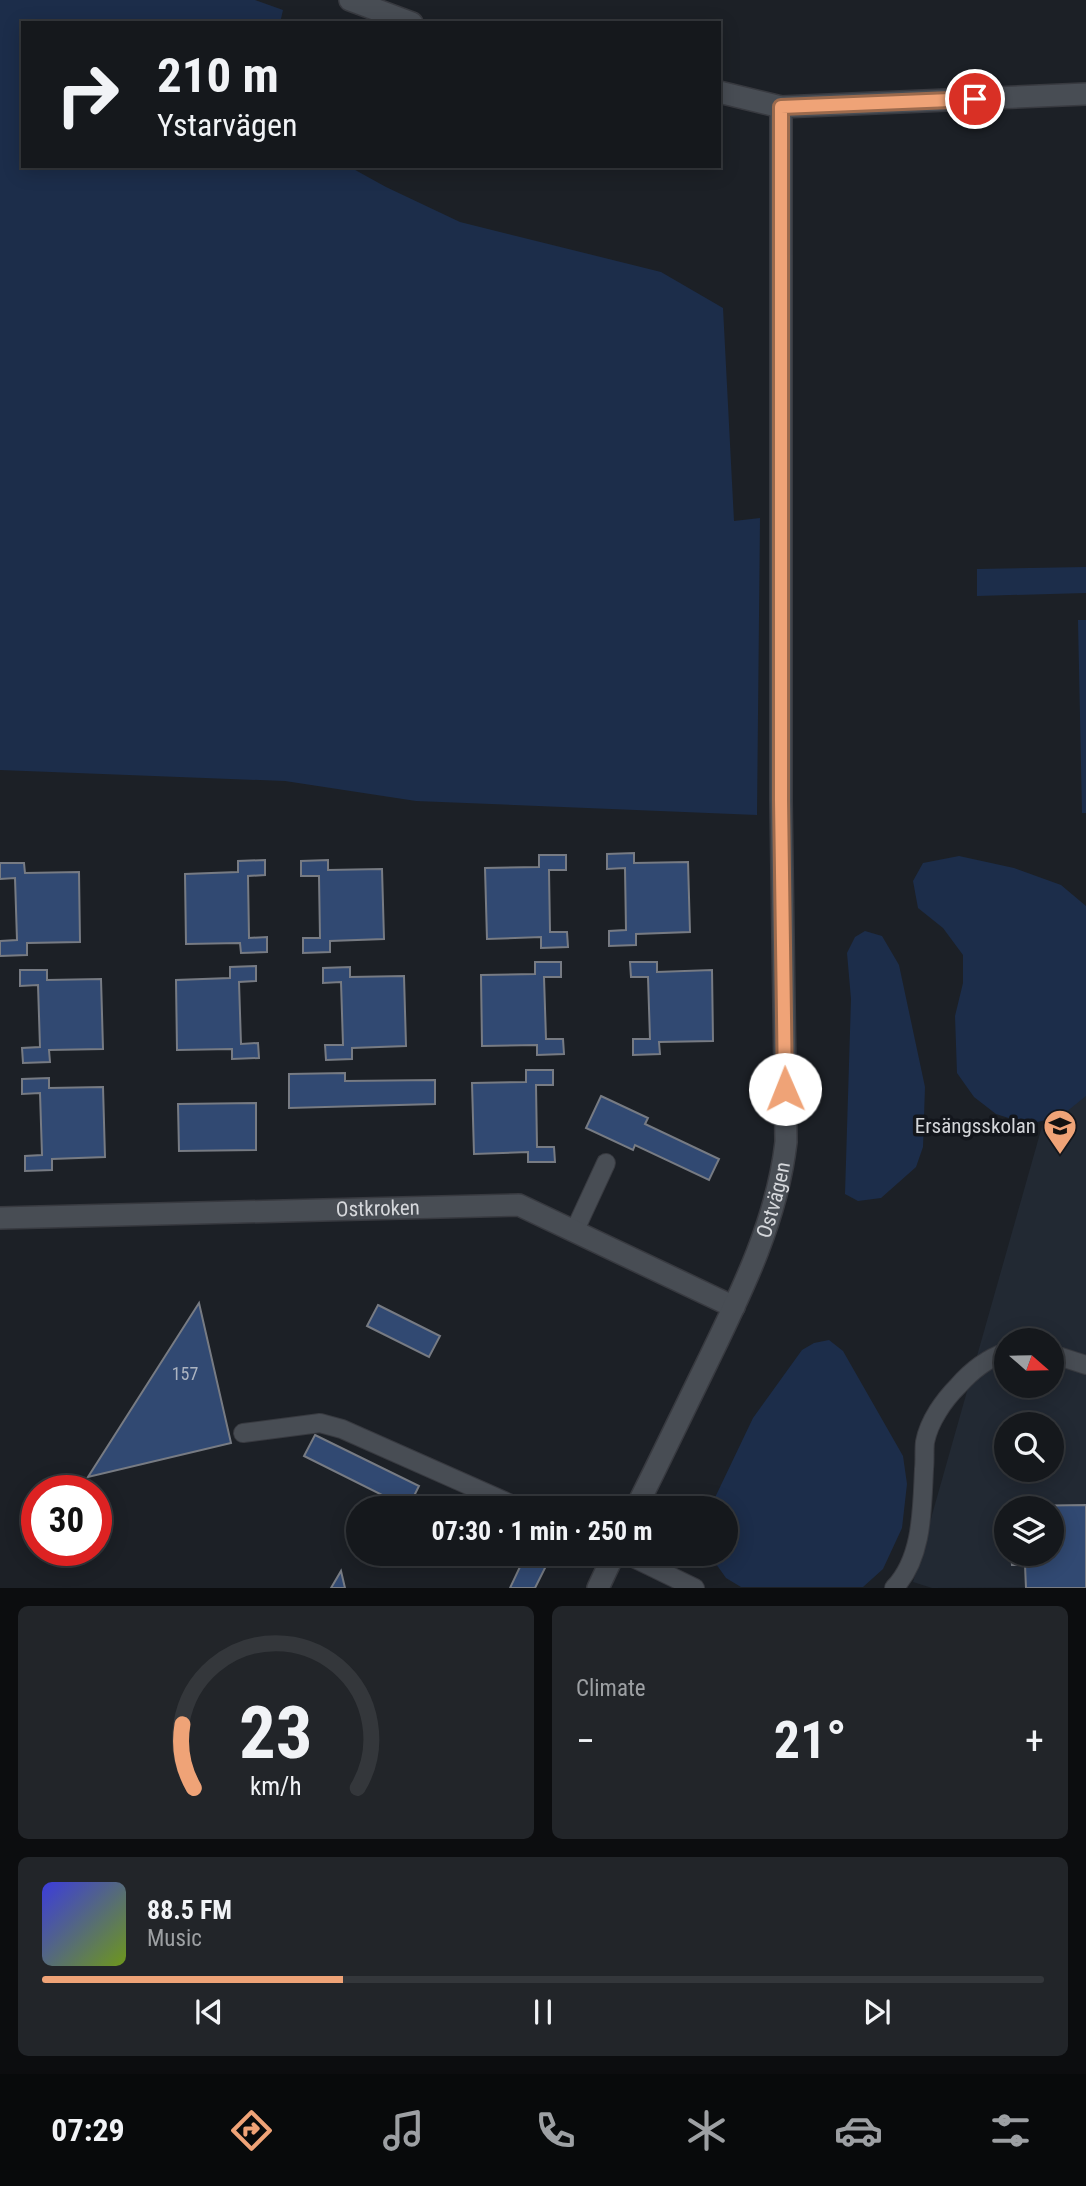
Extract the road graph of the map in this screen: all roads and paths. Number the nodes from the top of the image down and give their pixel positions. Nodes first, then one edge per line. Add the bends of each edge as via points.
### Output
1 (350, 0) edge
2 (407, 21) edge
3 (721, 92) edge
4 (1086, 94) edge
5 (781, 107) junction
6 (606, 1163) dead end
7 (0, 1218) edge
8 (574, 1232) junction
9 (734, 1307) junction
10 (994, 1357) edge
11 (1064, 1358) edge
12 (1086, 1365) edge
13 (243, 1433) dead end
14 (493, 1496) edge
15 (642, 1496) edge
16 (608, 1566) edge
17 (650, 1566) edge
18 (598, 1587) edge
19 (695, 1587) edge
20 (894, 1587) edge

1 - 2 street
3 - 5 street
4 - 5 street
5 - 9 street, Ostvägen via 786,1142 771,1217
6 - 8 lane
7 - 8 street, Ostkroken via 519,1205
8 - 9 street, Ostkroken
9 - 15 street, Ostvägen
10 - 20 lane via 947,1396 933,1421 925,1441 918,1535 911,1562
11 - 12 lane
13 - 14 lane via 320,1423
16 - 18 street
17 - 19 lane

